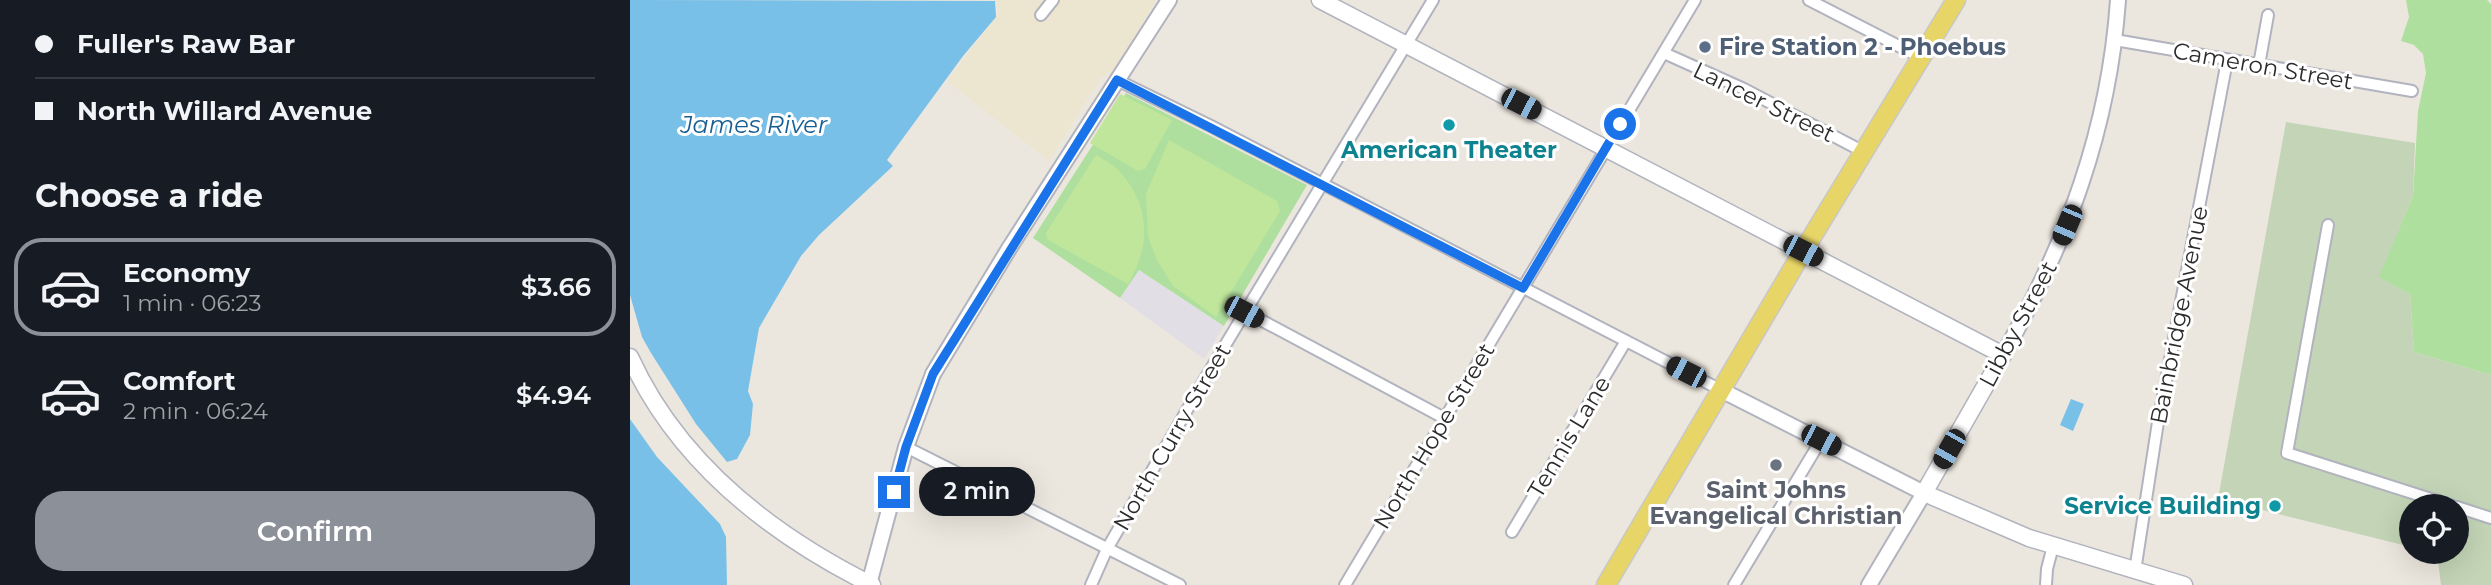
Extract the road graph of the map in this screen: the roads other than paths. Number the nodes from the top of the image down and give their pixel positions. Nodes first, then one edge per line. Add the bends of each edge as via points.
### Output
1 (1053, 0) edge
2 (1169, 0) edge
3 (1320, 0) edge
4 (1433, 0) edge
5 (1695, 0) edge
6 (1809, 0) edge
7 (2118, 0) edge
8 (1951, 1) edge
9 (1041, 15) dead end
10 (2268, 15) dead end
11 (2115, 40) junction
12 (1406, 44) junction
13 (1664, 53) junction
14 (1922, 58) junction
15 (2227, 61) junction
16 (2259, 65) junction
17 (1117, 80) junction
18 (2412, 91) dead end
19 (1605, 148) junction
20 (1864, 152) junction
21 (1322, 184) junction
22 (2328, 225) dead end
23 (1803, 251) junction
24 (1523, 288) junction
25 (1244, 312) junction
26 (1626, 341) junction
27 (2003, 355) junction
28 (630, 357) edge
29 (1721, 390) junction
30 (1446, 419) junction
31 (1821, 440) junction
32 (906, 447) junction
33 (1924, 493) junction
34 (2417, 494) edge
35 (2469, 511) edge
36 (2491, 518) edge
37 (1512, 533) dead end
38 (2053, 546) junction
39 (1107, 549) junction
40 (2135, 570) junction
41 (870, 585) edge
42 (1091, 585) edge
43 (1180, 585) edge
44 (1345, 585) edge
45 (1606, 585) edge
46 (1734, 585) edge
47 (1869, 585) edge
48 (2046, 585) edge
49 (2184, 585) edge

1 - 9 street
2 - 17 street
3 - 12 main road
4 - 12 street, North Curry Street
5 - 13 street, North Hope Street
6 - 14 street
7 - 11 street, Libby Street
8 - 14 main road
10 - 16 street
11 - 15 street, Cameron Street
11 - 27 street, Libby Street via 2104,102 2067,225 2040,289
12 - 19 main road
12 - 21 street, North Curry Street
13 - 19 street, North Hope Street
13 - 20 street, Lancer Street
14 - 20 main road
15 - 16 street, Cameron Street
15 - 40 street, Bainbridge Avenue via 2158,422
16 - 18 street, Cameron Street
17 - 21 street
17 - 32 street via 933,374
19 - 23 main road
19 - 24 street, North Hope Street
20 - 23 main road
21 - 24 street
21 - 25 street, North Curry Street
22 - 34 street via 2287,453
23 - 27 main road
23 - 29 main road
24 - 26 street
24 - 30 street, North Hope Street
25 - 30 street
25 - 39 street, North Curry Street
26 - 29 street
26 - 37 street, Tennis Lane
27 - 33 main road, Libby Street
28 - 41 main road via 682,443 734,495 789,538
29 - 31 street
29 - 45 main road
30 - 44 street, North Hope Street
31 - 33 street
31 - 46 street
32 - 39 street
32 - 41 street
33 - 38 main road
33 - 47 street, Libby Street
35 - 36 street
38 - 40 main road
38 - 48 street
39 - 42 street, North Curry Street
39 - 43 street
40 - 49 main road

